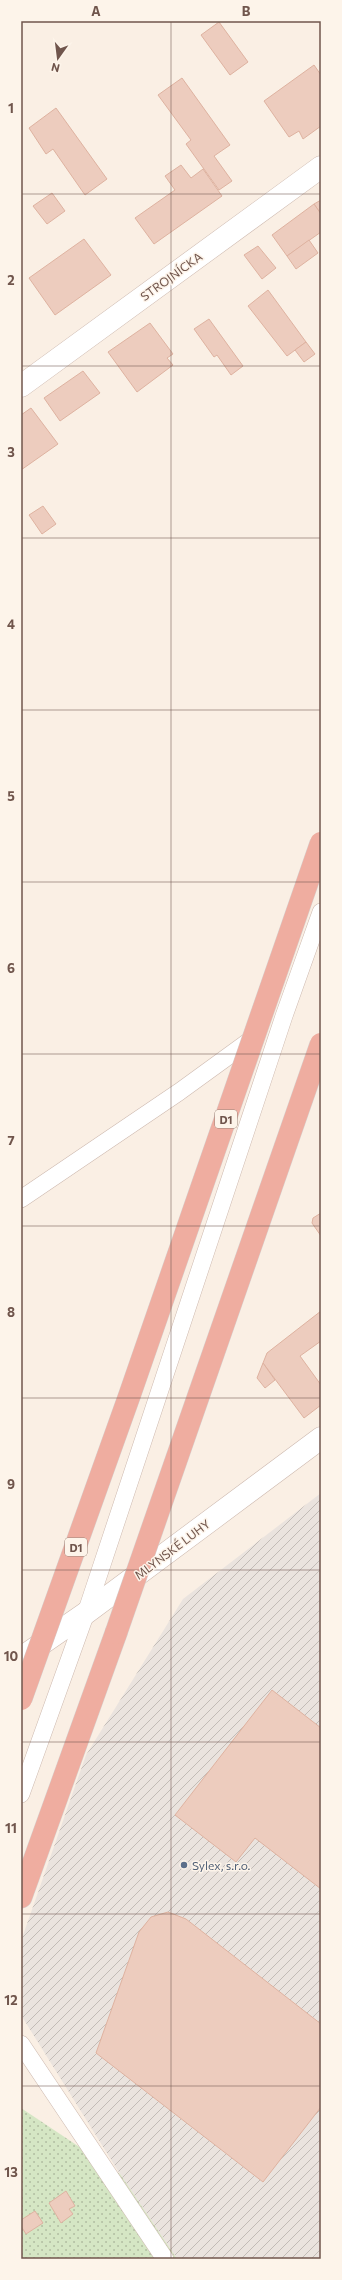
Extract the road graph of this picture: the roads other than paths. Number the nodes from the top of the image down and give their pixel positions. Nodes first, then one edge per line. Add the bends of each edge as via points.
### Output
1 (321, 167) edge
2 (21, 386) edge
3 (321, 843) edge
4 (321, 912) edge
5 (284, 1016) junction
6 (321, 1044) edge
7 (21, 1199) edge
8 (321, 1438) edge
9 (86, 1613) junction
10 (21, 1658) edge
11 (21, 1699) edge
12 (21, 1794) edge
13 (21, 1897) edge
14 (21, 2044) edge
15 (165, 2259) edge

1 - 2 street, STROJNÍCKA
3 - 11 highway, D1, bridge
4 - 5 lane
5 - 7 lane via 179,1092
5 - 9 lane
6 - 13 highway, bridge
8 - 9 street, MLYNSKÉ LUHY
9 - 10 street, MLYNSKÉ LUHY
9 - 12 lane
14 - 15 lane

